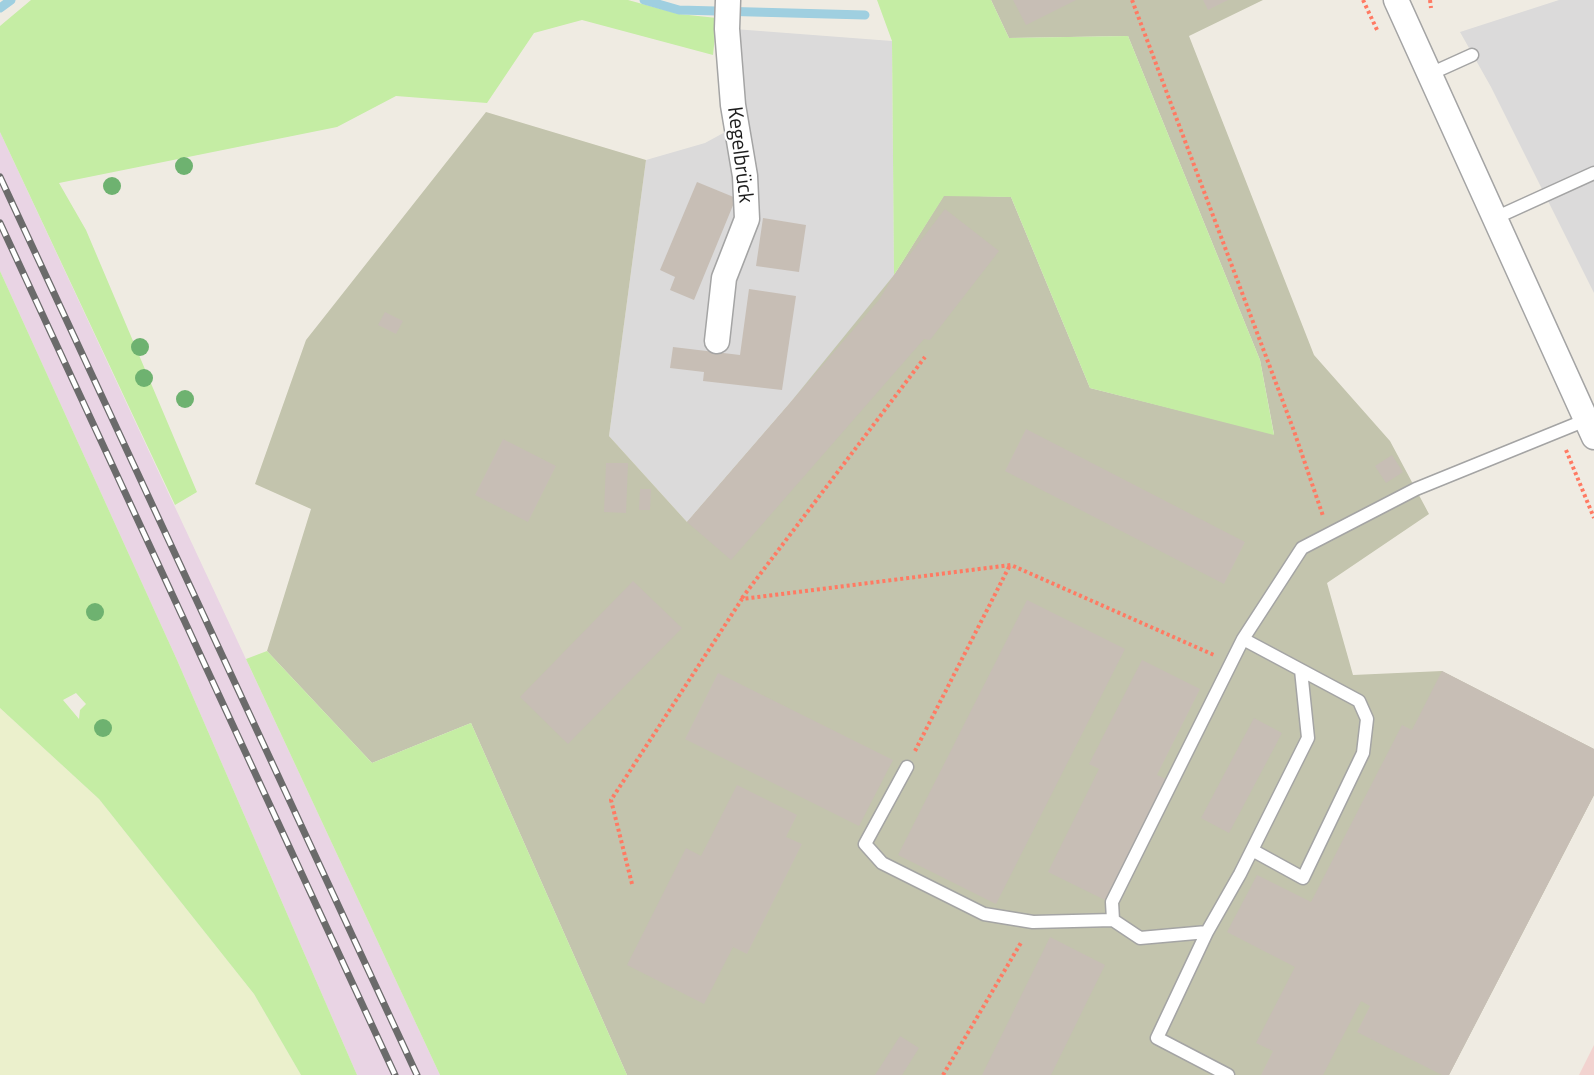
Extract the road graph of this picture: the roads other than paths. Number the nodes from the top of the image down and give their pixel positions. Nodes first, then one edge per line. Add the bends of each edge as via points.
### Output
1 (728, 0) edge
2 (1396, 0) edge
3 (1472, 55) dead end
4 (1430, 74) junction
5 (1594, 173) edge
6 (1495, 218) junction
7 (717, 341) dead end
8 (1590, 429) edge
9 (1243, 639) junction
10 (1301, 670) junction
11 (907, 767) road end
12 (1252, 850) junction
13 (1113, 920) junction
14 (1207, 932) junction
15 (1228, 1075) edge

1 - 7 street, Kegelbrück via 733,105 745,176 747,219 724,278
2 - 4 street
3 - 4 lane
4 - 6 street
5 - 6 lane
6 - 8 street
8 - 9 lane via 1558,431 1416,489 1302,548
9 - 10 lane
9 - 13 lane via 1112,902
10 - 12 lane via 1308,738
10 - 12 lane via 1359,701 1367,719 1364,753 1303,878
11 - 13 lane via 865,844 882,863 984,914 1033,922
12 - 14 lane
13 - 14 lane via 1140,938
14 - 15 lane via 1157,1038

